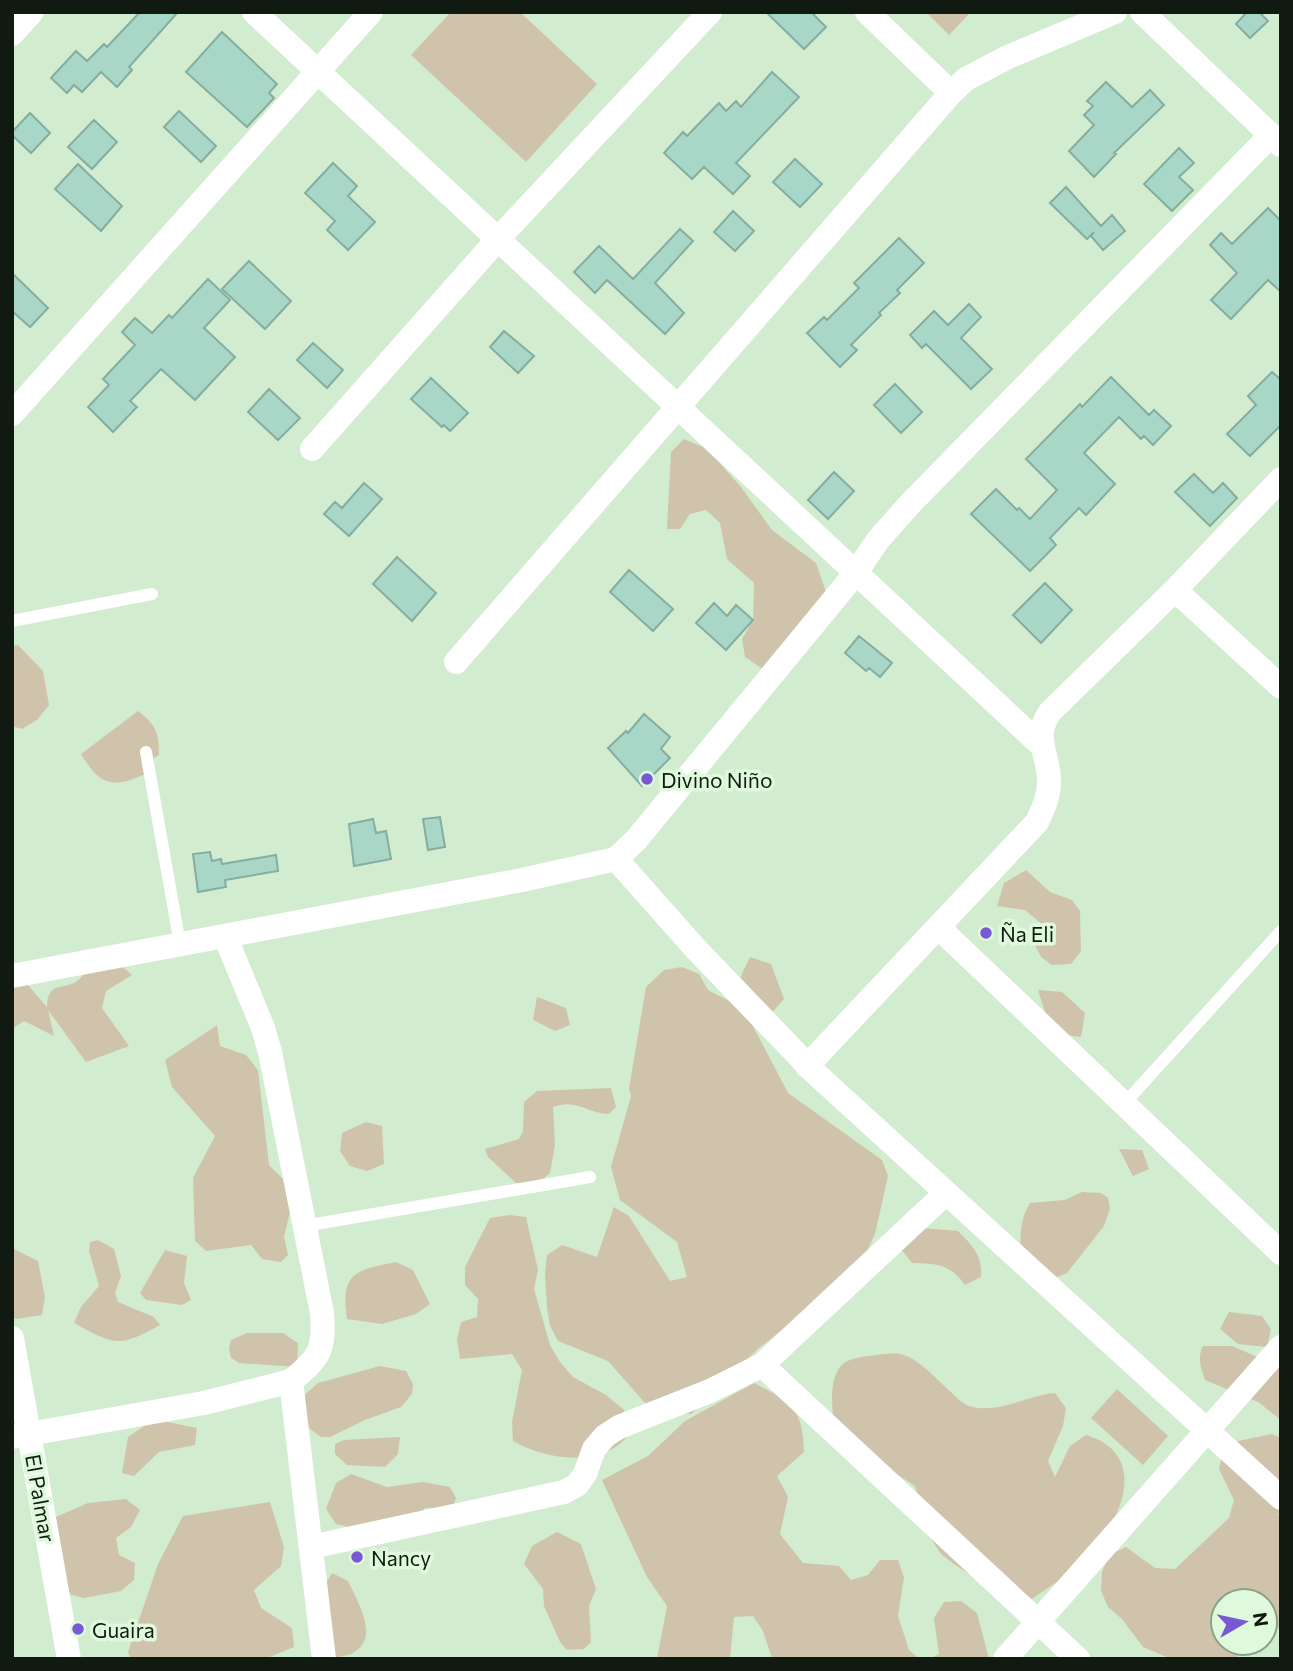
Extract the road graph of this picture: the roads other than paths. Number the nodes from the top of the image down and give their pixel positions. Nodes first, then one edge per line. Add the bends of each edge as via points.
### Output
1 (32, 12) edge
2 (254, 12) edge
3 (371, 12) edge
4 (710, 12) edge
5 (867, 12) edge
6 (1115, 12) edge
7 (1142, 12) edge
8 (12, 34) edge
9 (318, 72) junction
10 (951, 93) junction
11 (1276, 140) edge
12 (498, 239) junction
13 (678, 407) junction
14 (14, 409) edge
15 (312, 449) dead end
16 (1281, 479) edge
17 (855, 574) junction
18 (1175, 590) junction
19 (152, 594) dead end
20 (12, 621) edge
21 (456, 663) dead end
22 (1281, 687) edge
23 (1042, 746) junction
24 (146, 752) dead end
25 (614, 859) junction
26 (938, 927) junction
27 (1281, 931) edge
28 (225, 936) junction
29 (180, 944) junction
30 (12, 976) edge
31 (807, 1066) junction
32 (1124, 1104) junction
33 (590, 1177) dead end
34 (946, 1193) junction
35 (304, 1226) junction
36 (1281, 1253) edge
37 (12, 1338) edge
38 (1281, 1348) edge
39 (762, 1365) junction
40 (291, 1381) junction
41 (1207, 1430) junction
42 (21, 1436) edge
43 (1281, 1498) edge
44 (311, 1546) junction
45 (1037, 1621) junction
46 (69, 1659) edge
47 (324, 1659) edge
48 (1005, 1659) edge
49 (1078, 1659) edge

1 - 8 street
2 - 9 street
3 - 9 street
4 - 12 street
5 - 10 street
6 - 10 street via 1008,57 966,79
7 - 11 street
9 - 12 street
9 - 14 street
10 - 13 street
11 - 17 street via 909,505
12 - 13 street
12 - 15 street
13 - 17 street
13 - 21 street
16 - 18 street
17 - 23 street
17 - 25 street via 636,840
18 - 22 street
18 - 23 street via 1050,712 1040,731
19 - 20 lane
23 - 26 street via 1048,794 1037,822
24 - 29 lane
25 - 28 street
25 - 31 street
26 - 31 street
26 - 32 street
27 - 32 lane
28 - 29 street
28 - 35 street via 270,1052
29 - 30 street
31 - 34 street
32 - 36 street
33 - 35 lane
34 - 39 street
34 - 41 street
35 - 40 street via 324,1337 309,1367
37 - 42 street, El Palmar
38 - 41 street
39 - 44 street via 619,1427 594,1449 577,1485 564,1492
39 - 45 street
40 - 42 street
40 - 44 street
41 - 43 street
41 - 45 street
42 - 46 street, El Palmar
44 - 47 street
45 - 48 street
45 - 49 street

